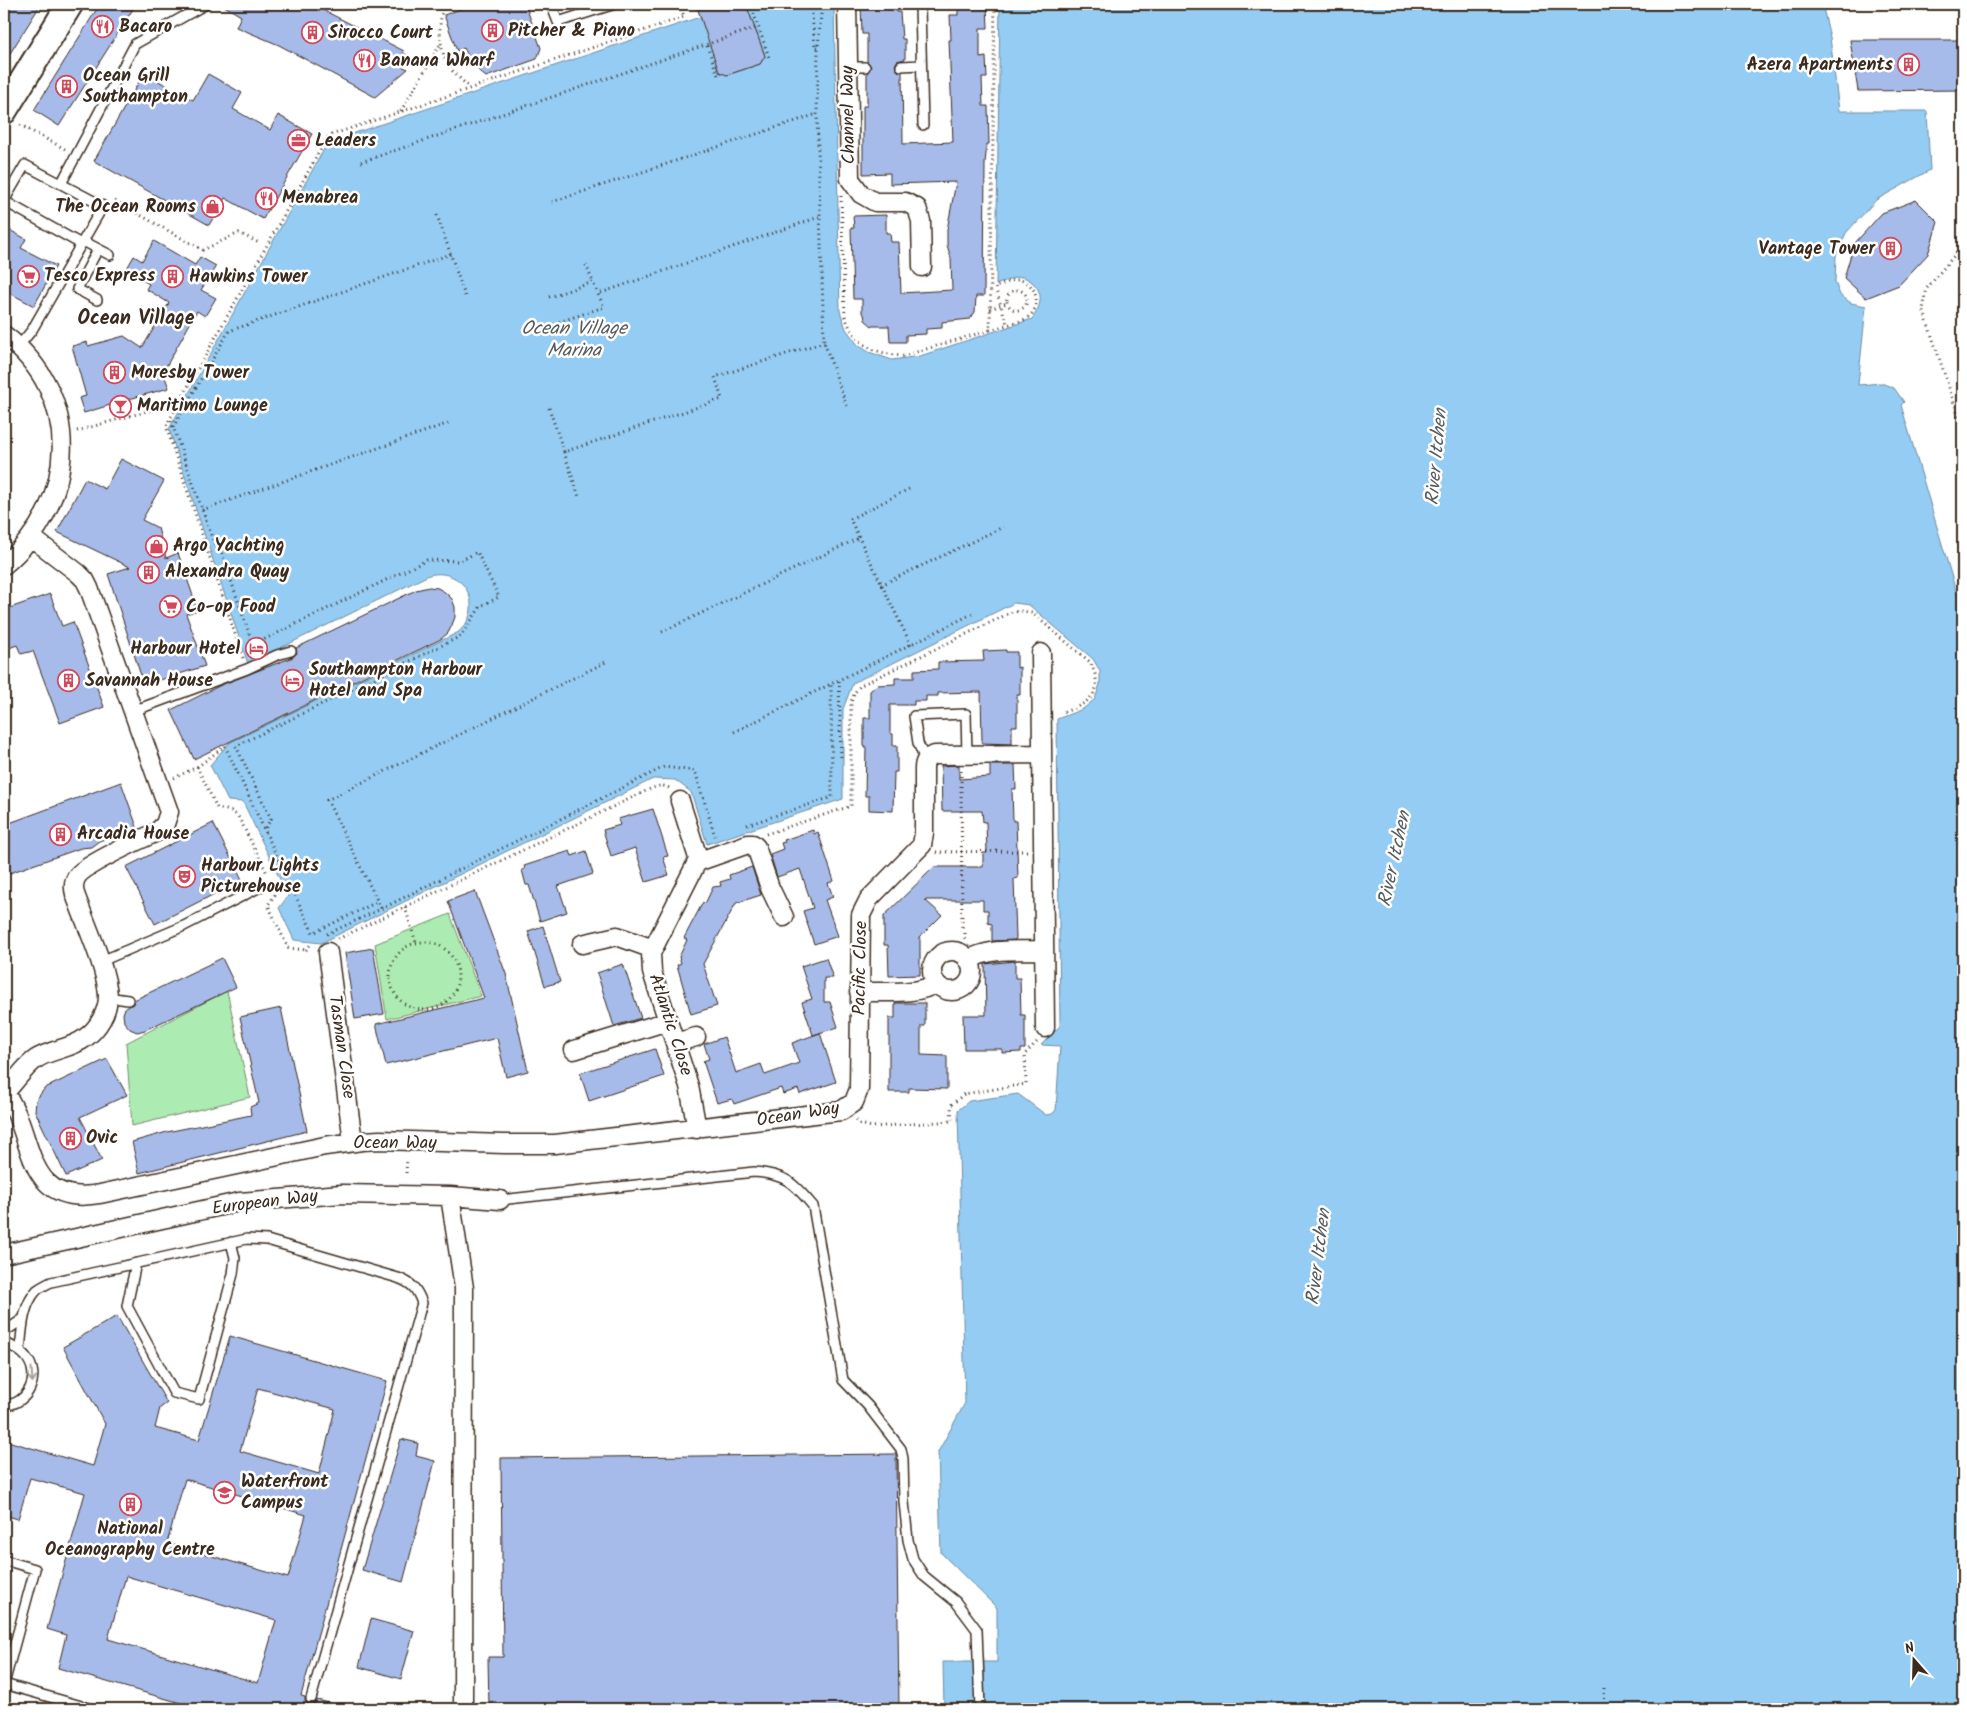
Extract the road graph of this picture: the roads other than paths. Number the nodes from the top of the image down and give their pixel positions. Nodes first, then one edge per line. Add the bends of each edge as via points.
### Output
1 (70, 4) edge
2 (206, 4) edge
3 (551, 4) edge
4 (615, 4) edge
5 (847, 4) edge
6 (601, 6) edge
7 (920, 6) dead end
8 (901, 66) dead end
9 (921, 66) junction
10 (8, 116) edge
11 (923, 125) dead end
12 (61, 184) junction
13 (4, 201) edge
14 (82, 243) junction
15 (98, 249) junction
16 (110, 255) dead end
17 (922, 267) dead end
18 (97, 300) dead end
19 (4, 335) edge
20 (18, 347) junction
21 (31, 537) junction
22 (4, 565) edge
23 (291, 651) dead end
24 (1041, 653) dead end
25 (133, 711) junction
26 (1042, 754) junction
27 (964, 755) junction
28 (925, 760) junction
29 (680, 801) road end
30 (699, 861) junction
31 (262, 886) dead end
32 (784, 917) dead end
33 (582, 944) dead end
34 (653, 949) junction
35 (1044, 950) junction
36 (328, 952) road end
37 (967, 958) junction
38 (99, 962) junction
39 (936, 982) junction
40 (859, 992) junction
41 (108, 997) junction
42 (128, 1000) dead end
43 (668, 1021) junction
44 (1042, 1035) road end
45 (696, 1037) dead end
46 (675, 1043) junction
47 (574, 1050) dead end
48 (4, 1092) edge
49 (850, 1106) joint
50 (697, 1129) junction
51 (353, 1142) junction
52 (450, 1196) junction
53 (500, 1200) joint
54 (231, 1242) junction
55 (4, 1254) edge
56 (136, 1263) junction
57 (23, 1319) junction
58 (4, 1332) edge
59 (4, 1342) edge
60 (20, 1351) junction
61 (4, 1405) edge
62 (4, 1560) edge
63 (4, 1684) edge
64 (311, 1699) dead end
65 (92, 1709) edge
66 (464, 1709) edge
67 (980, 1709) edge

1 - 10 street
2 - 12 lane via 135,44
3 - 6 lane via 558,22
4 - 6 lane
5 - 17 street, Channel Way via 857,67 850,179 861,194 875,202 905,202 917,208 921,221
7 - 9 lane
8 - 9 lane
9 - 11 lane
12 - 13 lane via 25,165
12 - 14 lane via 103,206
13 - 14 lane
14 - 15 lane
14 - 20 lane via 32,330
15 - 16 lane
15 - 18 lane via 76,289
19 - 20 street
20 - 21 street via 45,381 55,406 61,436 61,464 55,492 46,515
21 - 22 street
21 - 25 street via 85,580
23 - 25 lane
24 - 26 street
25 - 38 street via 160,785 168,818 162,828 88,867 75,880 75,894
26 - 27 street
26 - 35 street
27 - 28 street via 935,754
27 - 28 lane via 966,714 914,716 918,743
28 - 40 street, Pacific Close via 924,838 917,852 863,909 859,923
29 - 30 street
30 - 32 street via 753,844
30 - 34 street, Atlantic Close
31 - 38 lane via 184,926
33 - 34 street via 617,936
34 - 43 street, Atlantic Close via 651,965
35 - 37 street via 992,951
35 - 44 street
36 - 51 street, Tasman Close
37 - 39 street via 952,950 935,959 932,972
37 - 39 street via 971,977 962,988 945,990
38 - 41 street
39 - 40 street via 914,991
40 - 49 street, Pacific Close via 859,1089
41 - 42 lane
41 - 48 street via 100,1023 86,1038 36,1059
43 - 46 street, Atlantic Close
43 - 47 street
45 - 46 street
46 - 50 street, Atlantic Close via 689,1086
48 - 51 street, Ocean Way via 40,1173 52,1186 69,1195 100,1194
49 - 50 street, Ocean Way via 836,1112
50 - 51 street, Ocean Way via 555,1144
52 - 53 street, European Way
52 - 55 street, European Way via 342,1194 238,1202
52 - 66 street via 464,1288
53 - 67 lane via 754,1172 772,1173 800,1190 813,1206 843,1380 901,1449 908,1540 913,1559 924,1576 956,1602 977,1630
54 - 56 lane
54 - 56 lane via 235,1258 233,1274 199,1399 174,1393 127,1306
54 - 64 lane via 266,1240 398,1278 409,1282 418,1291 422,1303
56 - 57 lane via 51,1282 38,1290
57 - 58 lane
57 - 60 lane
59 - 60 lane
60 -> 61 lane via 31,1365 32,1384 19,1401
62 - 63 lane via 35,1569
63 - 65 lane

